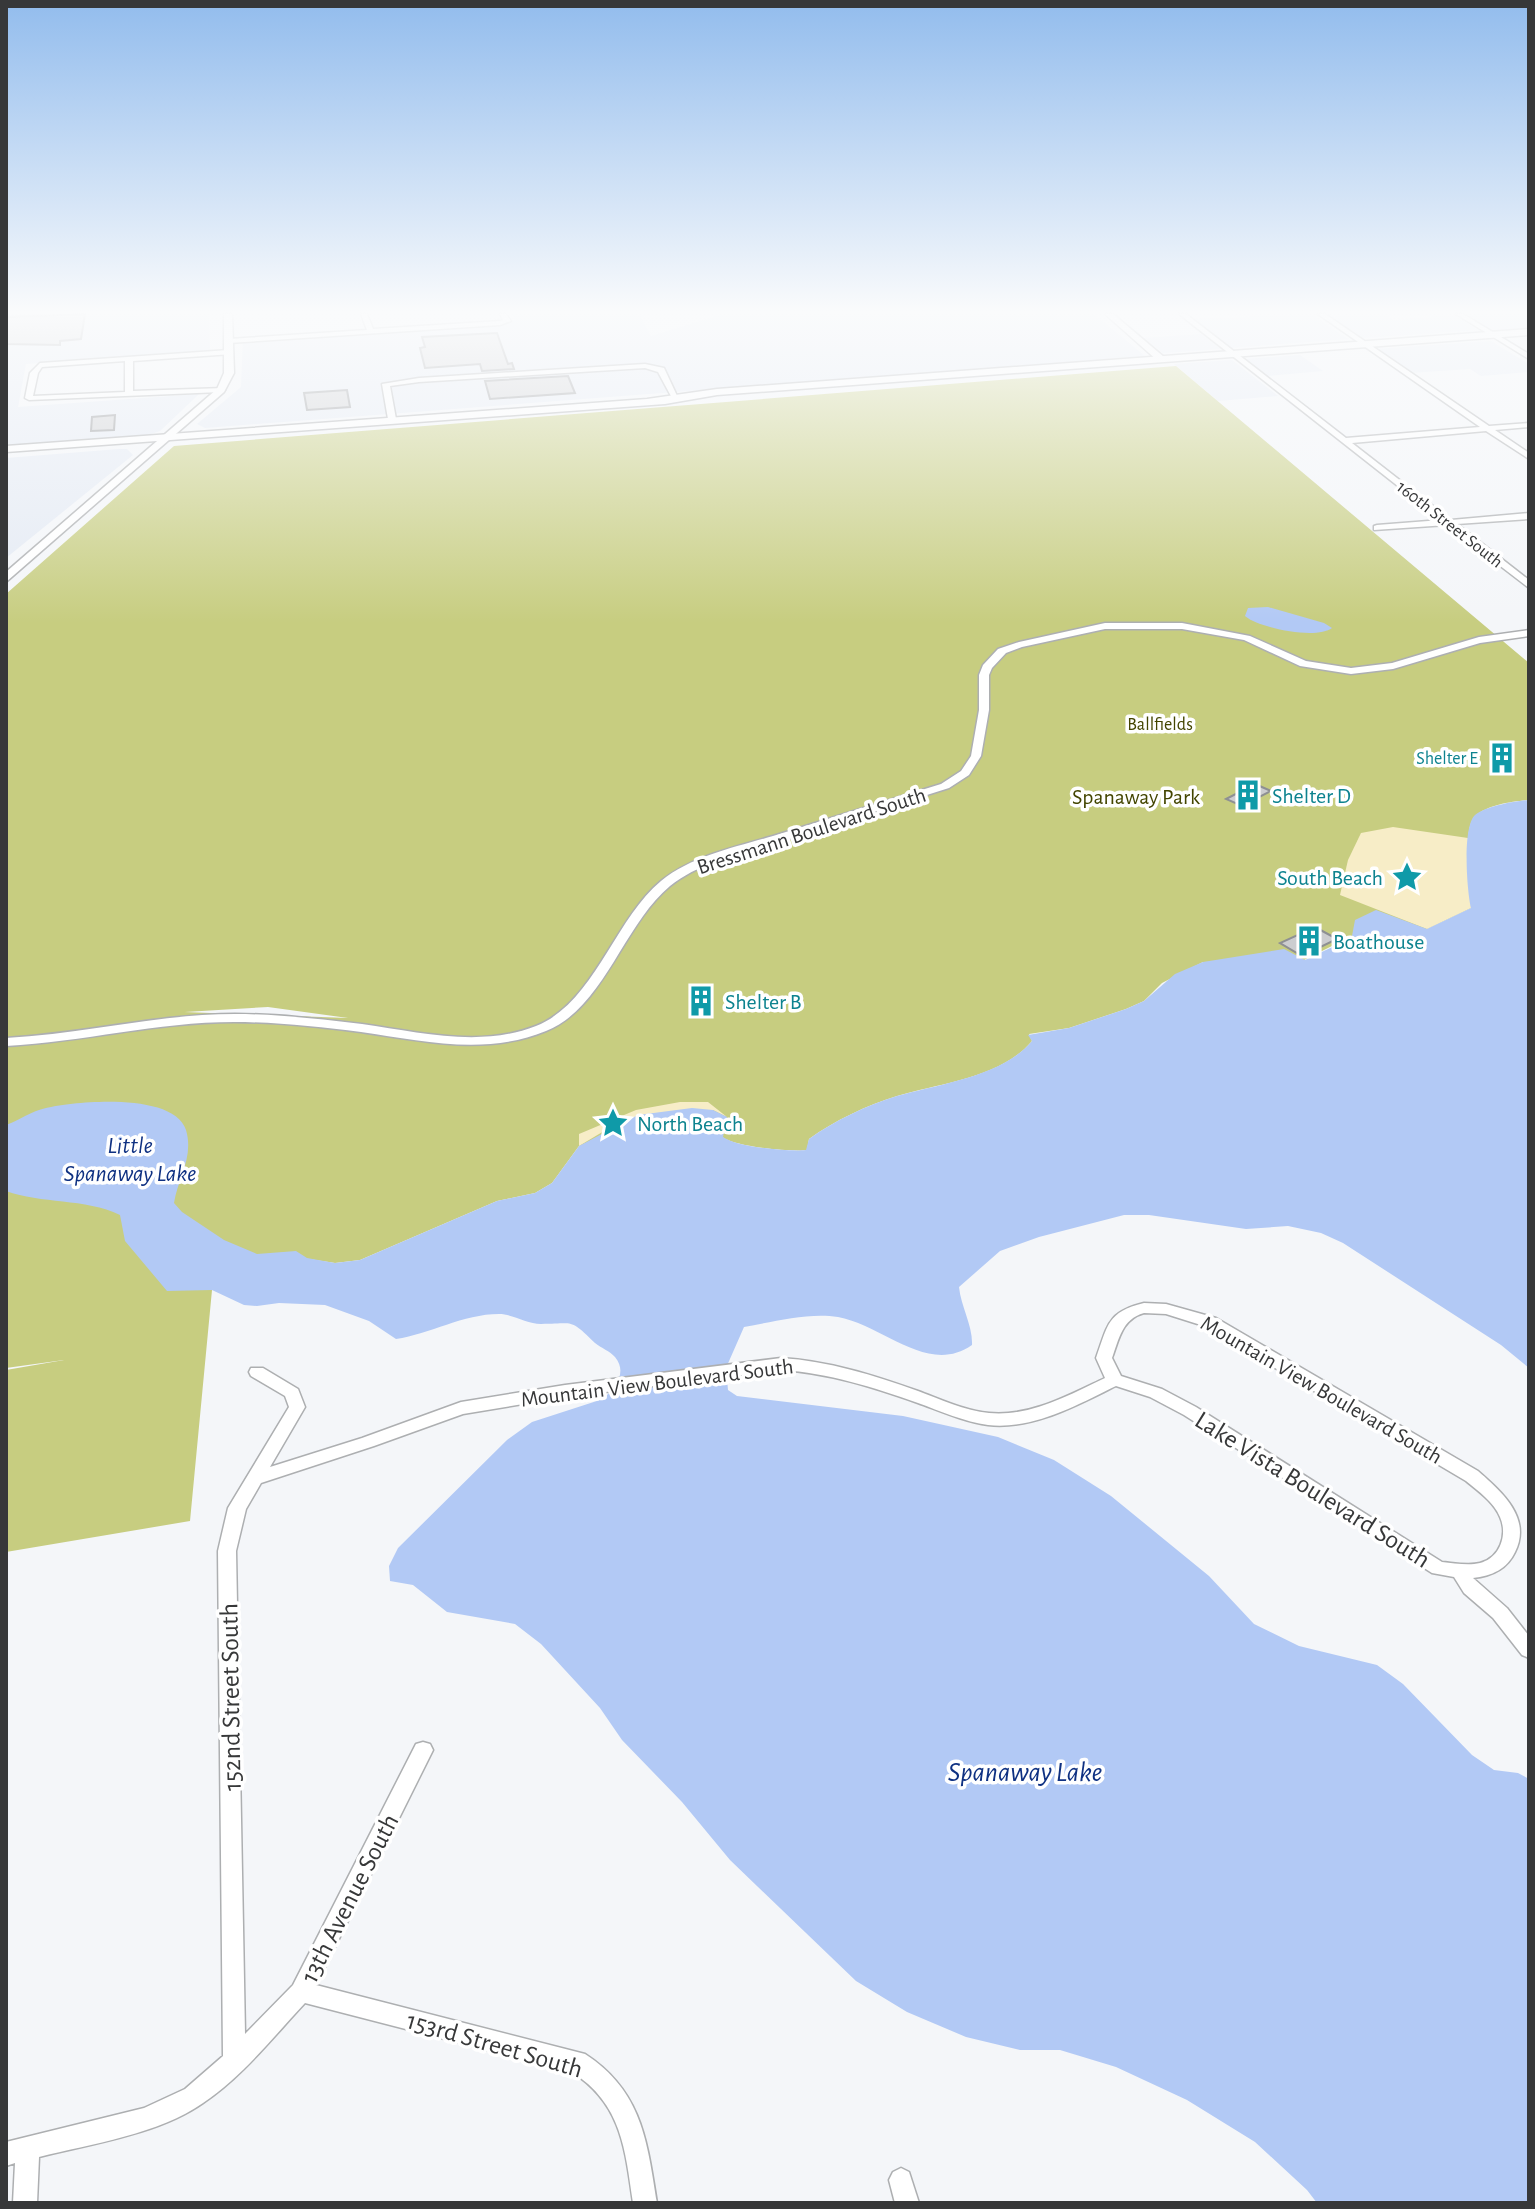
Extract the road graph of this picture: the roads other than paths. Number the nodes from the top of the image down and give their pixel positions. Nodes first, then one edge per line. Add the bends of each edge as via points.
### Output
1 (191, 417) edge
2 (434, 417) edge
3 (1314, 417) edge
4 (1471, 417) edge
5 (392, 419) joint
6 (410, 419) junction
7 (1529, 425) edge
8 (1487, 428) junction
9 (167, 439) junction
10 (1344, 441) junction
11 (6, 451) edge
12 (1529, 457) edge
13 (1529, 516) edge
14 (1448, 522) junction
15 (1377, 528) dead end
16 (6, 578) edge
17 (1529, 585) edge
18 (1529, 633) edge
19 (6, 1042) edge
20 (257, 1372) dead end
21 (1115, 1380) junction
22 (255, 1478) junction
23 (1460, 1572) junction
24 (1529, 1650) edge
25 (423, 1750) dead end
26 (301, 1992) junction
27 (234, 2060) junction
28 (17, 2152) edge
29 (25, 2203) edge
30 (645, 2203) edge

1 - 9 main road
2 - 6 main road
3 - 10 street, 160th Street South
4 - 8 street
5 - 6 main road
5 - 9 main road
6 - 9 main road
7 - 8 street
8 - 10 street
8 - 12 street
9 - 11 main road
9 - 16 main road
10 - 14 street, 160th Street South
13 - 14 street
14 - 15 street
14 - 17 street, 160th Street South
18 - 19 street, Bressmann Boulevard South via 1351,671 1304,664 1247,638 1182,626 1105,626 1009,648 984,675 979,746 965,773 945,786 685,871 647,904 572,1007 545,1027 520,1035 450,1043 351,1027 217,1018
20 - 22 street, 152nd Street South via 292,1393 297,1407
21 - 22 street, Mountain View Boulevard South via 1051,1411 988,1419 809,1365 781,1364 461,1408
21 - 23 street, Lake Vista Boulevard South via 1168,1398 1414,1556
21 - 23 street, Mountain View Boulevard South via 1104,1358 1116,1324 1129,1312 1166,1309 1210,1322 1491,1491 1512,1524 1511,1543 1496,1565
22 - 27 street, 152nd Street South via 237,1508 227,1551
23 - 24 street, Lake Vista Boulevard South
25 - 26 street, 13th Avenue South
26 - 27 street, 13th Avenue South
26 - 30 street, 153rd Street South via 589,2068 626,2113
27 - 28 street, 13th Avenue South via 193,2097 169,2110
28 - 29 street

